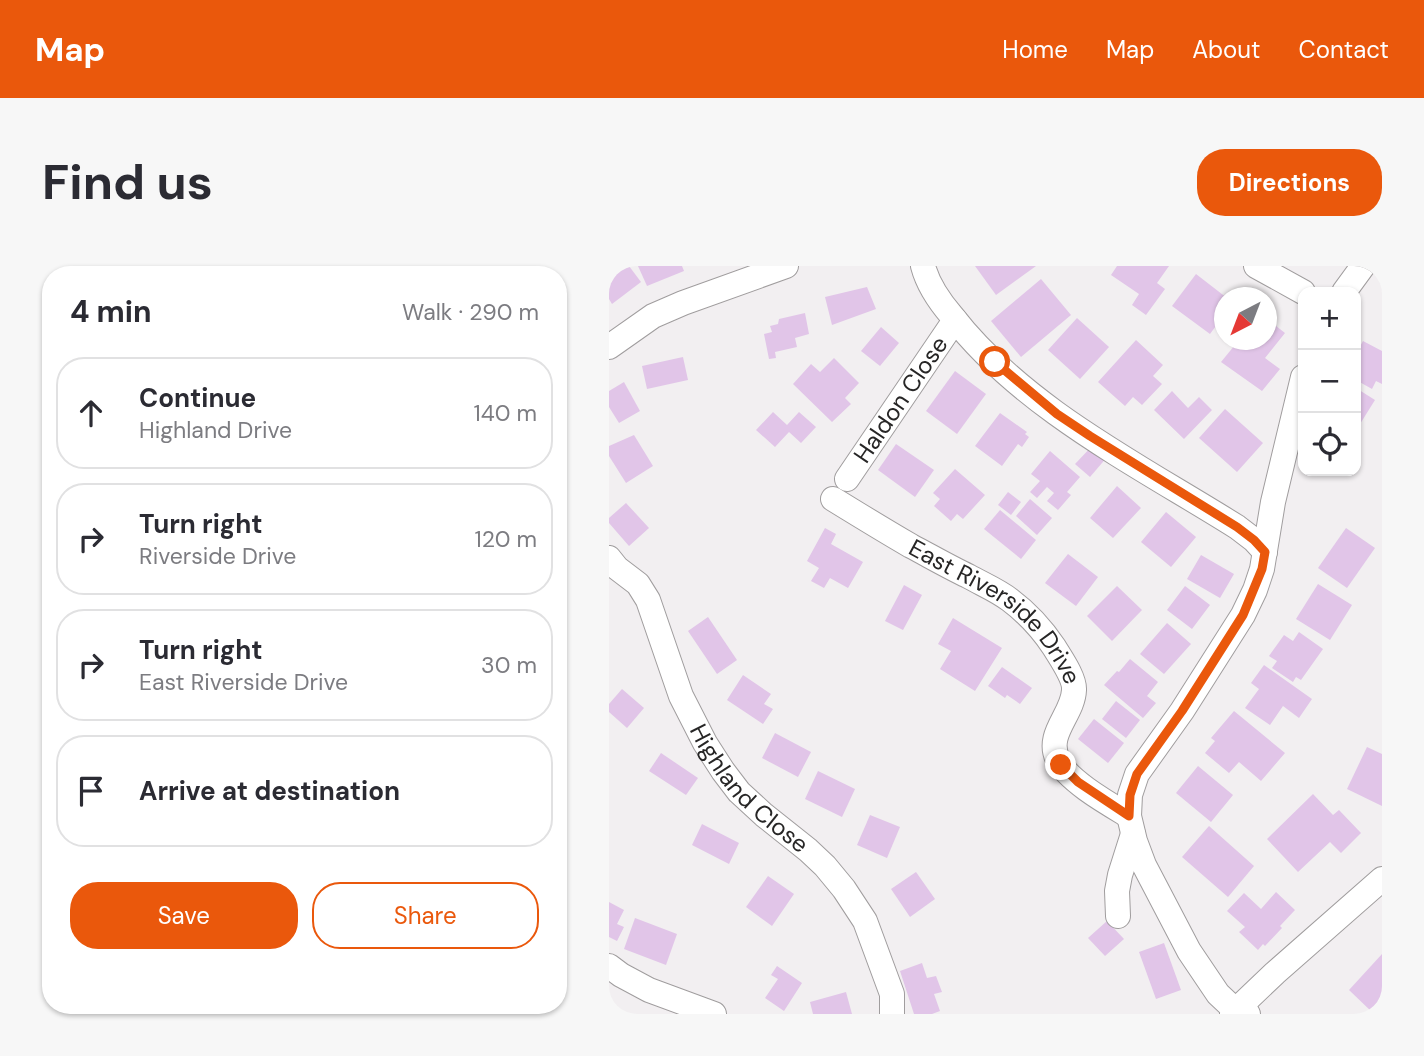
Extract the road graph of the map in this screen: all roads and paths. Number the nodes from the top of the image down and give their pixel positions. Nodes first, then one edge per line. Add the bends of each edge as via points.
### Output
1 (786, 266) edge
2 (923, 266) edge
3 (1256, 266) edge
4 (1363, 266) edge
5 (1348, 287) edge
6 (1298, 289) edge
7 (955, 320) junction
8 (609, 347) edge
9 (1298, 398) edge
10 (840, 489) joint
11 (1265, 552) junction
12 (609, 558) edge
13 (1131, 825) junction
14 (1382, 879) edge
15 (1118, 916) dead end
16 (609, 966) edge
17 (1238, 1013) edge
18 (714, 1014) edge
19 (892, 1014) edge

1 - 8 street via 653,316
2 - 7 street via 927,280
3 - 6 street
4 - 5 street
7 - 10 street, Haldon Close
7 - 11 street via 972,341 1057,414 1237,527
9 - 11 street
10 - 13 street, East Riverside Drive via 911,546 1010,600 1037,625 1060,656 1075,688 1055,737 1057,759
11 - 13 street via 1243,615 1137,774 1130,795
12 - 19 street, Highland Close via 638,584 647,600 681,696 723,771 755,807 825,866 865,922 892,994
13 - 15 street via 1117,891
13 - 17 street via 1143,865 1189,951 1218,994
14 - 17 street
16 - 18 street via 649,989

